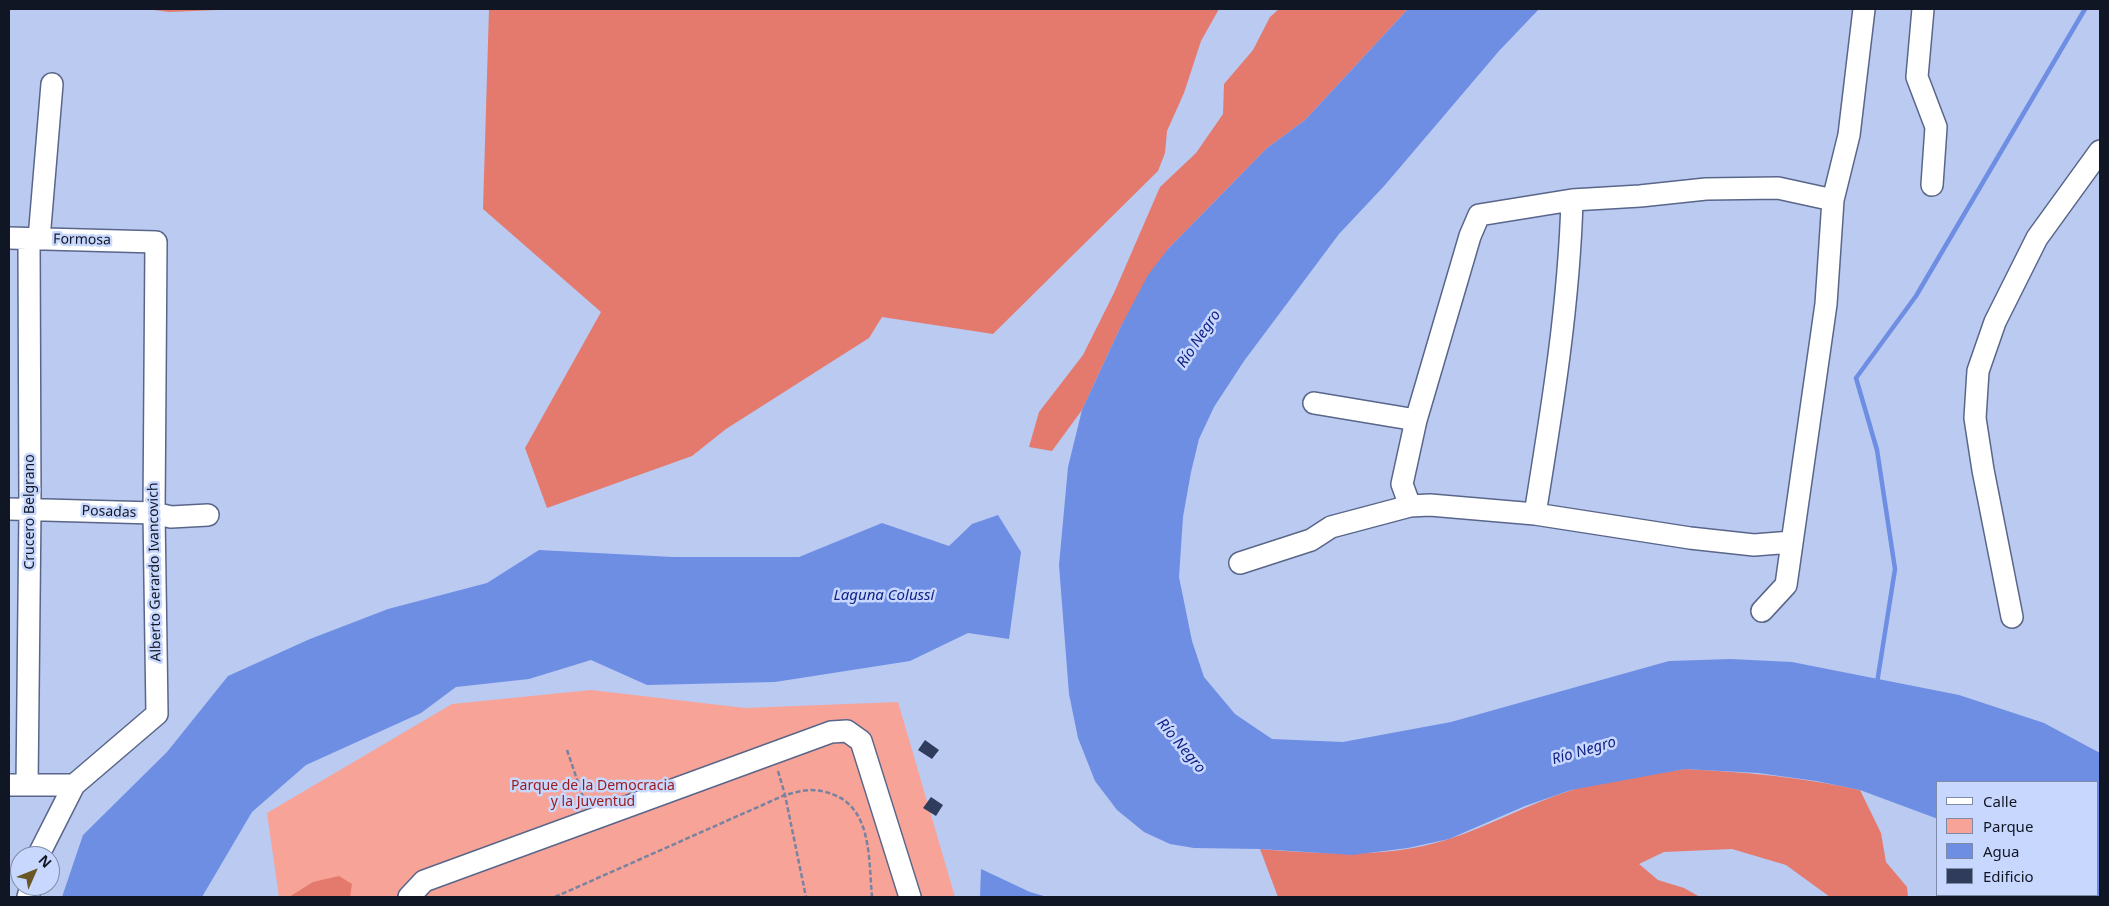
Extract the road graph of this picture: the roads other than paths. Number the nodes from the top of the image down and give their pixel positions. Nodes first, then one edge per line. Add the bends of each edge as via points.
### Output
1 (1864, 9) edge
2 (1923, 9) edge
3 (52, 84) dead end
4 (2100, 151) edge
5 (1932, 185) dead end
6 (1572, 200) junction
7 (1833, 200) junction
8 (26, 239) edge
9 (156, 242) joint
10 (1314, 403) dead end
11 (1416, 420) junction
12 (1410, 506) junction
13 (9, 509) edge
14 (30, 509) junction
15 (154, 514) junction
16 (1535, 514) junction
17 (208, 515) dead end
18 (1792, 542) junction
19 (1240, 563) dead end
20 (1762, 611) dead end
21 (2012, 618) dead end
22 (18, 785) edge
23 (74, 785) junction
24 (43, 846) edge
25 (409, 897) edge
26 (910, 897) edge

1 - 7 street via 1849,135
2 - 5 street via 1917,77 1936,127
3 - 8 street, Crucero Belgrano
4 - 21 street via 2038,238 1995,322 1978,371 1975,418
6 - 7 street via 1706,188 1778,188
6 - 11 street via 1479,215
6 - 16 street via 1570,262 1556,388
7 - 18 street via 1826,304
8 - 9 street, Formosa
8 - 14 street, Crucero Belgrano
9 - 15 street, Alberto Gerardo Ivancovich
10 - 11 street
11 - 12 street via 1402,484
12 - 16 street
12 - 19 street via 1331,527 1311,540
13 - 14 street, Posadas
14 - 15 street, Posadas
14 - 22 street, Crucero Belgrano
15 - 17 street, Posadas via 171,518
15 - 23 street, Alberto Gerardo Ivancovich via 157,714
16 - 18 street via 1745,544
18 - 20 street via 1786,585
22 - 23 street
23 - 24 street, Alberto Gerardo Ivancovich
25 - 26 street via 424,881 831,732 848,731 861,741

